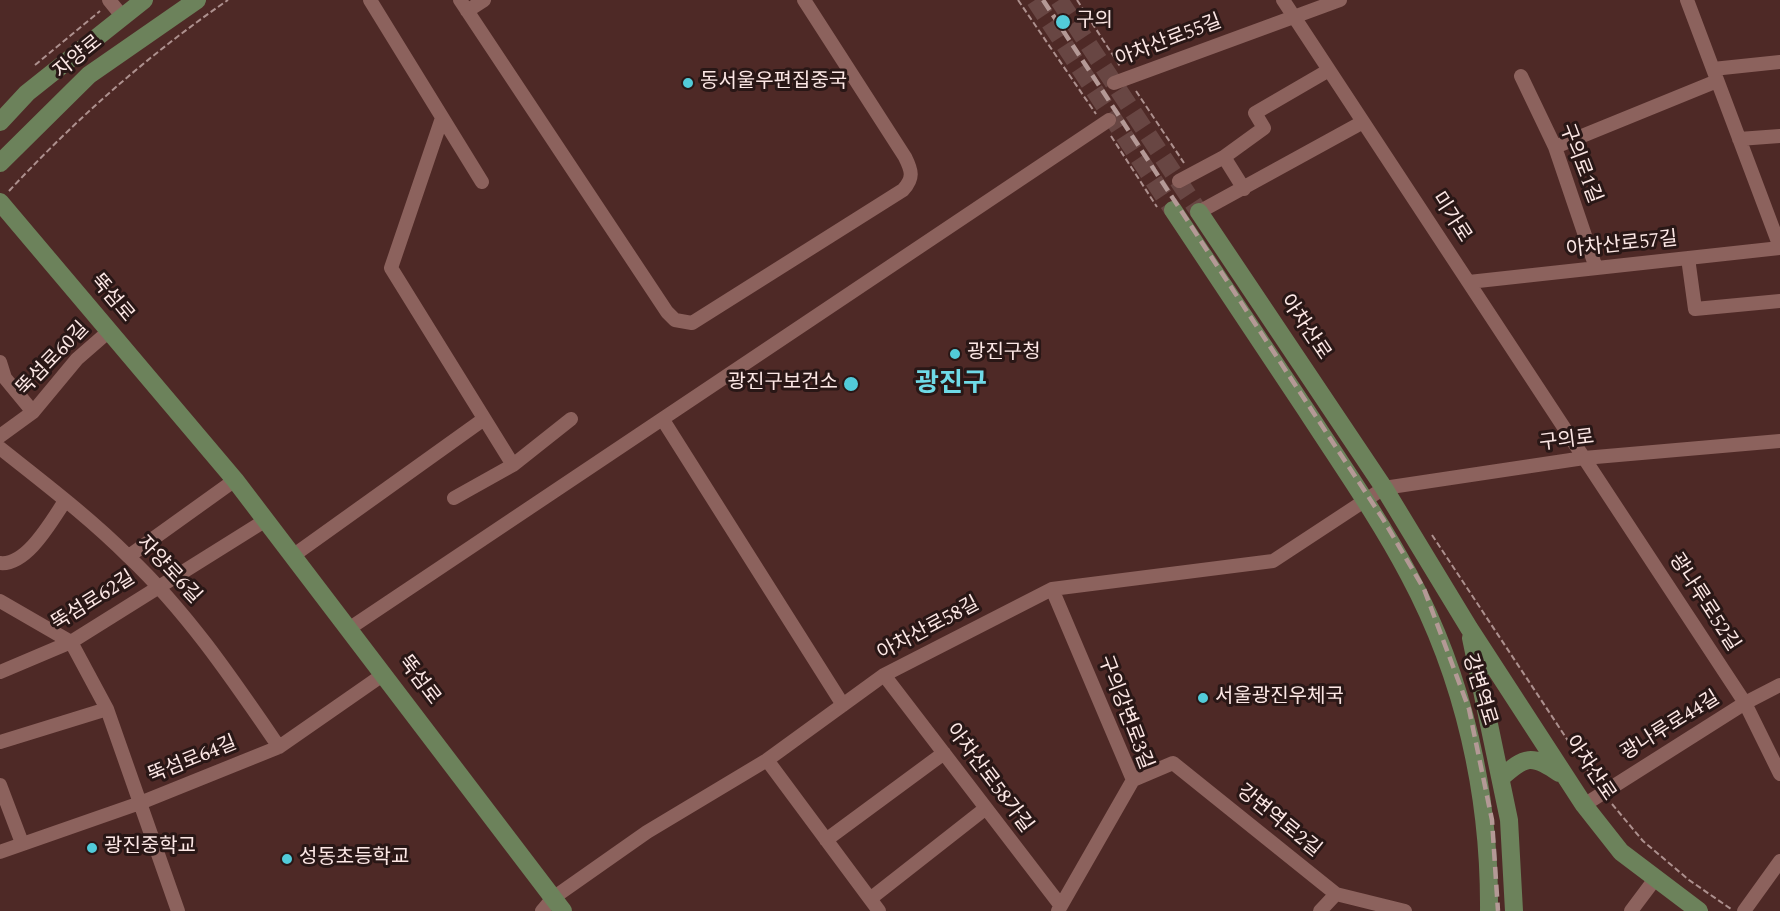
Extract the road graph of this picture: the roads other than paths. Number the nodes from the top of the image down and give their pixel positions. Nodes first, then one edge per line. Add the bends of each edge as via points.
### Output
1 (144, 0) edge
2 (197, 0) edge
3 (370, 0) edge
4 (484, 0) edge
5 (804, 0) edge
6 (1283, 0) edge
7 (1340, 0) edge
8 (1687, 0) edge
9 (464, 5) edge
10 (114, 6) edge
11 (1294, 16) junction
12 (1780, 62) edge
13 (1329, 70) junction
14 (1715, 75) junction
15 (1521, 76) dead end
16 (1114, 83) dead end
17 (442, 118) junction
18 (1109, 120) dead end
19 (0, 122) edge
20 (1363, 122) junction
21 (1780, 136) edge
22 (1739, 139) junction
23 (1555, 147) junction
24 (1224, 157) junction
25 (0, 163) edge
26 (1179, 181) dead end
27 (482, 182) dead end
28 (1244, 189) junction
29 (4, 198) edge
30 (1173, 210) tunnel mouth
31 (1199, 212) joint
32 (1212, 231) junction
33 (1196, 244) junction
34 (1780, 247) edge
35 (1688, 258) junction
36 (1596, 268) junction
37 (1469, 282) junction
38 (1780, 301) edge
39 (108, 332) junction
40 (0, 362) edge
41 (33, 412) junction
42 (484, 419) junction
43 (571, 419) dead end
44 (663, 420) junction
45 (0, 436) edge
46 (1780, 441) edge
47 (0, 448) edge
48 (1584, 458) junction
49 (513, 465) junction
50 (235, 480) junction
51 (1384, 488) junction
52 (454, 498) dead end
53 (66, 501) junction
54 (1364, 501) junction
55 (266, 520) junction
56 (294, 555) junction
57 (129, 556) junction
58 (0, 563) edge
59 (1408, 574) junction
60 (158, 586) junction
61 (1052, 589) junction
62 (0, 601) edge
63 (350, 628) junction
64 (1469, 628) junction
65 (72, 642) junction
66 (0, 672) edge
67 (384, 674) junction
68 (884, 675) junction
69 (1780, 685) edge
70 (1745, 703) junction
71 (843, 705) junction
72 (107, 709) junction
73 (0, 742) edge
74 (279, 747) junction
75 (944, 753) junction
76 (767, 760) junction
77 (1780, 774) edge
78 (1501, 778) junction
79 (1567, 779) junction
80 (1134, 780) junction
81 (0, 785) edge
82 (140, 803) junction
83 (1584, 805) junction
84 (986, 808) junction
85 (826, 840) junction
86 (22, 843) junction
87 (0, 852) edge
88 (1780, 861) edge
89 (1655, 879) junction
90 (1336, 894) junction
91 (870, 899) junction
92 (553, 906) edge
93 (1059, 909) edge
94 (178, 911) edge
95 (879, 911) edge
96 (1320, 911) edge
97 (1405, 911) edge
98 (1489, 911) edge
99 (1514, 911) edge
100 (1631, 911) edge
101 (1699, 911) edge
102 (1744, 911) edge

1 - 10 main road, 자양로
2 - 25 main road, 자양로 via 89,75
3 - 17 street
4 - 9 street
5 - 9 street via 905,157 912,174 910,182 692,323 675,320 667,312
6 - 11 street, 미가로
7 - 11 street, 아차산로55길
8 - 14 street
10 - 19 main road, 자양로
11 - 13 street, 미가로
11 - 16 street, 아차산로55길
12 - 14 street
13 - 20 street, 미가로
13 - 24 street via 1255,113 1264,128
14 - 22 street
14 - 23 street
15 - 23 street, 구의로1길
17 - 27 street
17 - 42 street via 391,268
18 - 44 street
20 - 28 street, 아차산로
20 - 37 street, 미가로
21 - 22 street
22 - 34 street
23 - 36 street, 구의로1길
24 - 26 street
24 - 28 street
28 - 31 street, 아차산로
29 - 39 main road, 뚝섬로
30 - 33 main road
31 - 32 main road, 아차산로
32 - 33 main road
32 - 51 main road, 아차산로
33 - 54 main road
34 - 35 street, 아차산로57길
35 - 36 street, 아차산로57길
35 - 38 street via 1695,309
36 - 37 street, 아차산로57길
37 - 48 street, 미가로
39 - 41 street, 뚝섬로60길 via 77,359
39 - 50 main road, 뚝섬로
40 - 41 street via 5,378
41 - 45 street, 뚝섬로60길
42 - 49 street
42 - 56 street
43 - 49 street
44 - 63 street
44 - 71 street
46 - 48 street, 구의로
47 - 53 street, 자양로6길
48 - 51 street, 구의로
48 - 70 street, 광나루로52길
49 - 52 street
50 - 55 main road, 뚝섬로
50 - 57 street
51 - 54 street, 구의로
51 - 64 main road, 아차산로
53 - 57 street, 자양로6길
53 - 58 street via 30,550 6,564
54 - 59 main road, 강변역로
54 - 61 street, 아차산로58길 via 1273,561
55 - 56 main road, 뚝섬로
55 - 60 street, 뚝섬로62길
56 - 63 main road, 뚝섬로
57 - 60 street, 자양로6길
59 - 64 main road, 아차산로
59 - 98 main road, 강변역로 via 1446,658 1468,727 1484,806
60 - 65 street, 뚝섬로62길
60 - 74 street, 자양로6길 via 206,642
61 - 68 street, 아차산로58길
61 - 80 street, 구의강변로3길
62 - 65 street
63 - 67 main road, 뚝섬로
64 - 78 main road, 강변역로
64 - 79 main road, 아차산로
65 - 66 street, 뚝섬로62길
65 - 72 street
67 - 74 street, 뚝섬로64길
67 - 92 main road, 뚝섬로
68 - 71 street, 아차산로58길
68 - 75 street, 아차산로58가길
69 - 70 street, 광나루로44길
70 - 77 street, 광나루로52길
70 - 83 street, 광나루로44길
71 - 76 street, 아차산로58길
72 - 73 street
72 - 82 street
74 - 82 street, 뚝섬로64길
75 - 84 street, 아차산로58가길
75 - 85 street
76 - 85 street
76 - 92 street, 아차산로58길 via 647,832
78 - 79 main road via 1525,760 1540,760
78 - 99 main road, 강변역로 via 1510,830
79 - 83 main road, 아차산로
80 - 90 street, 강변역로2길 via 1173,763
80 - 93 street, 구의강변로3길
81 - 86 street
82 - 86 street, 뚝섬로64길
82 - 94 street
83 - 89 main road, 아차산로 via 1621,852
84 - 91 street
84 - 93 street, 아차산로58가길
85 - 91 street
86 - 87 street, 뚝섬로64길
88 - 102 street
89 - 100 street
89 - 101 main road, 아차산로
90 - 96 street
90 - 97 street, 강변역로2길
91 - 95 street

